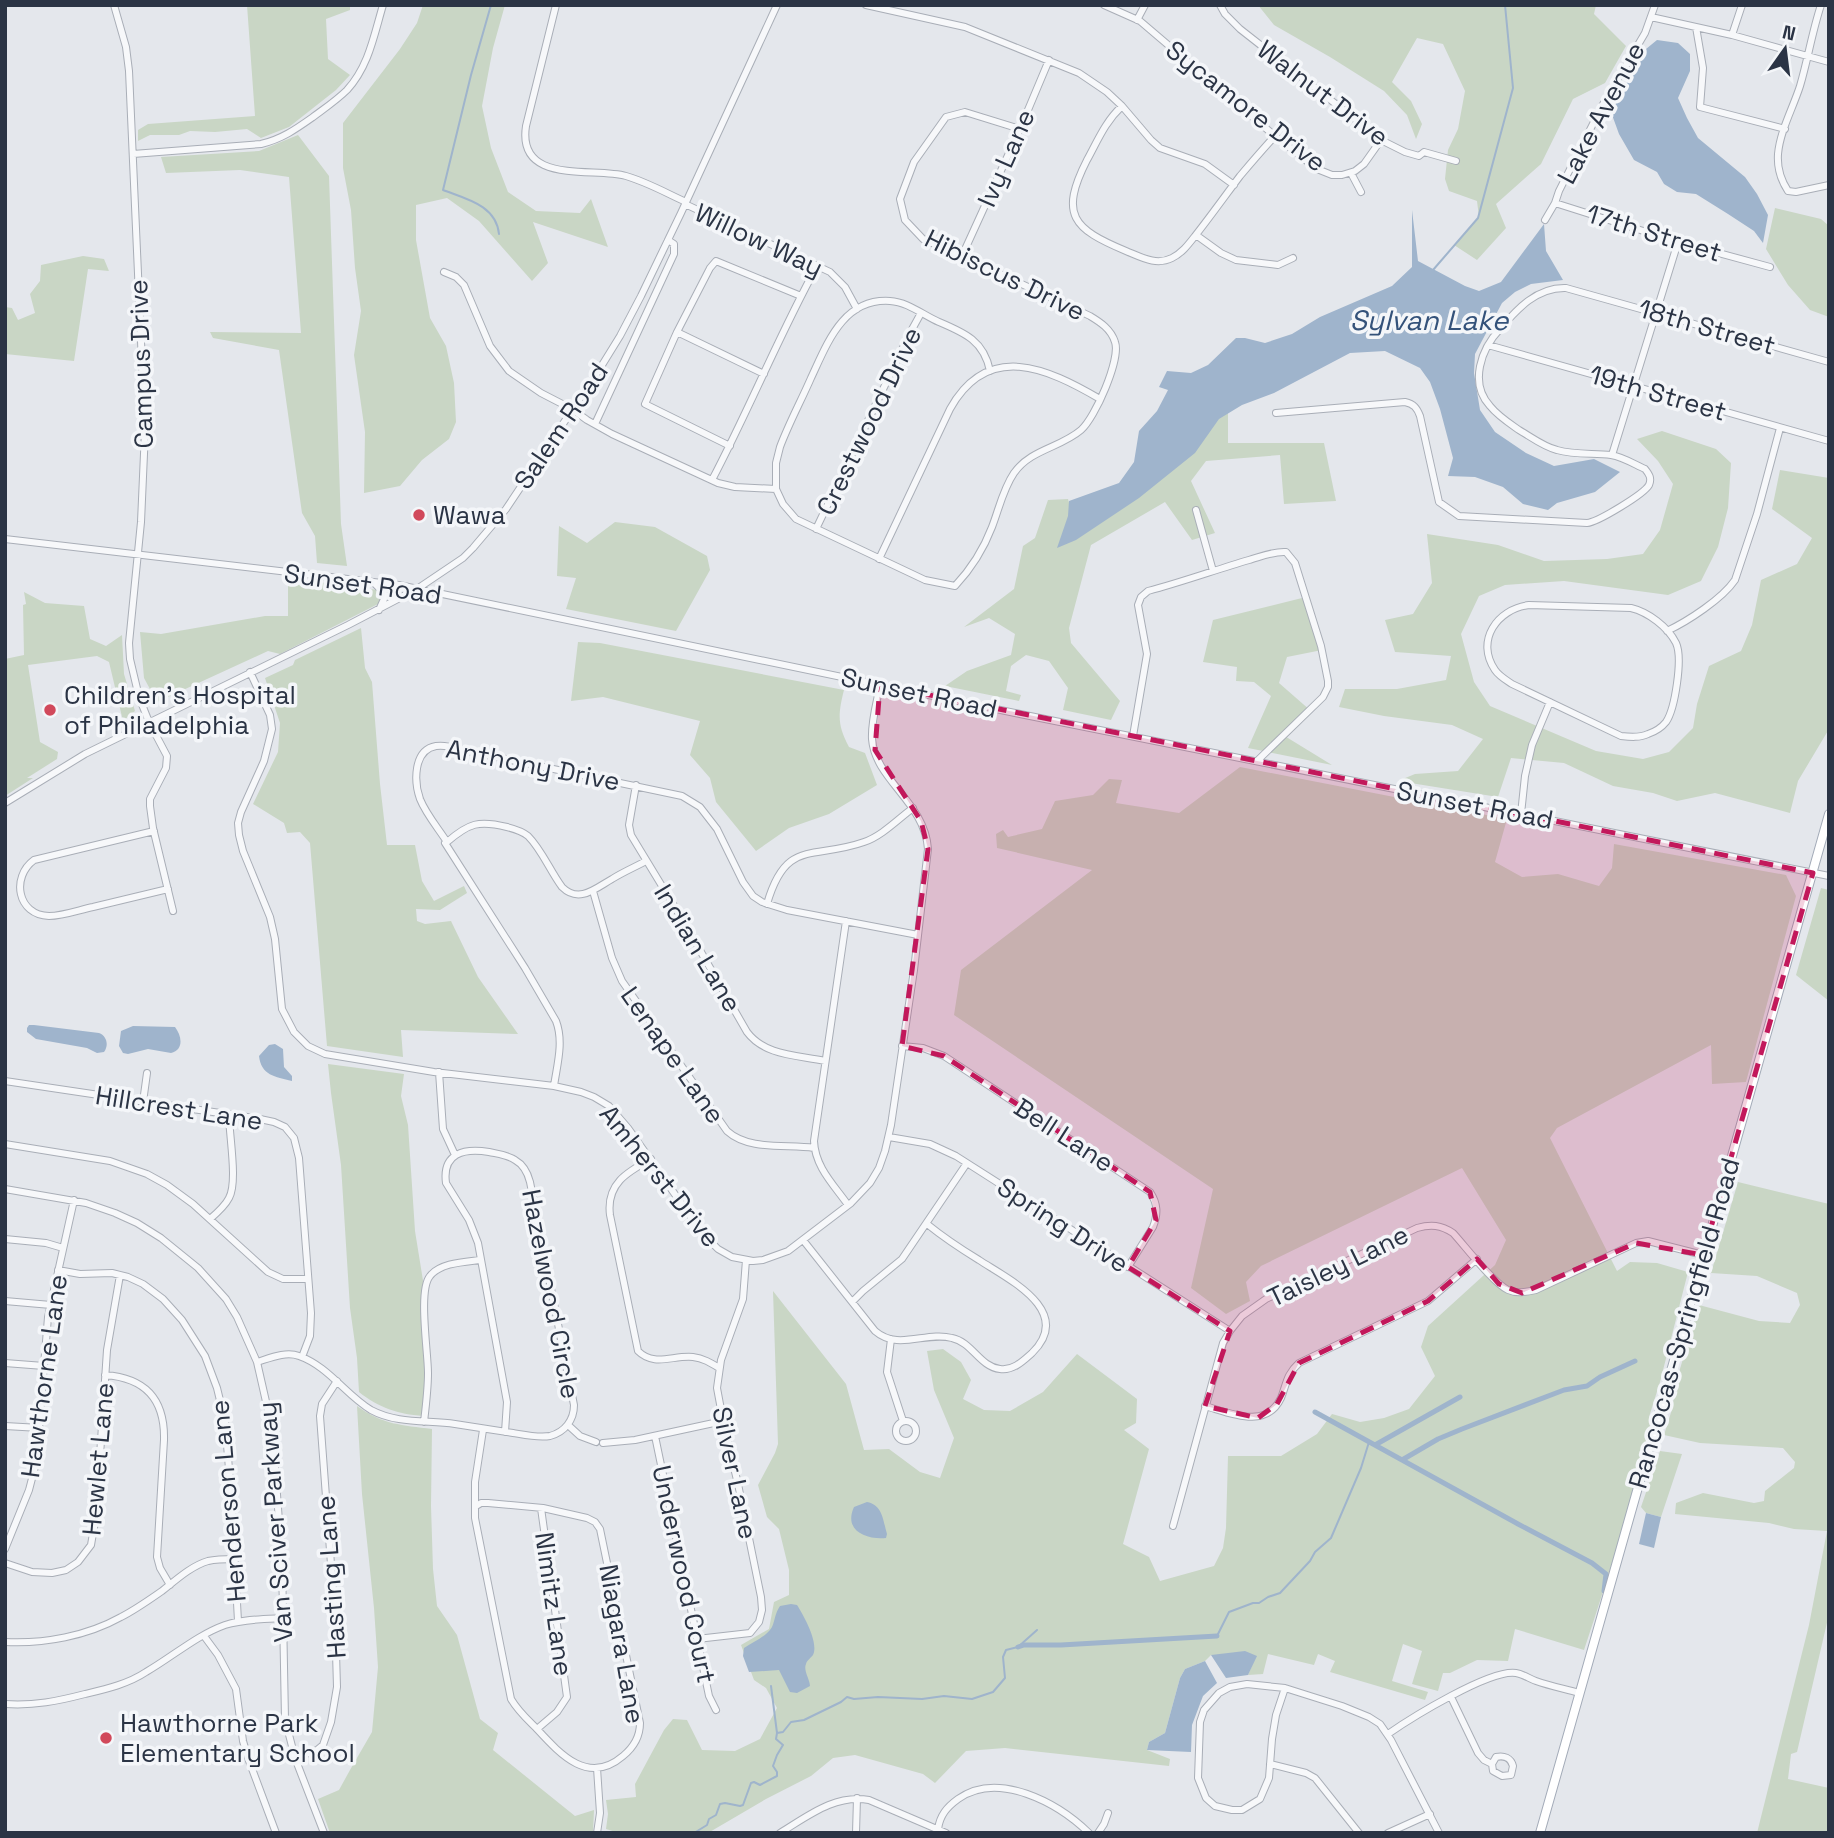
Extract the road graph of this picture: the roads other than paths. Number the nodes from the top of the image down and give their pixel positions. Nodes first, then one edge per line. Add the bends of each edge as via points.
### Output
1 (114, 5) edge
2 (383, 5) edge
3 (556, 5) edge
4 (777, 5) edge
5 (866, 5) edge
6 (1104, 5) edge
7 (1145, 5) edge
8 (1220, 5) edge
9 (1654, 5) edge
10 (1742, 5) edge
11 (1821, 5) edge
12 (1651, 17) junction
13 (1137, 20) junction
14 (1696, 27) junction
15 (1732, 35) junction
16 (1807, 56) junction
17 (1049, 60) junction
18 (1829, 62) edge
19 (1122, 106) junction
20 (1020, 129) junction
21 (1785, 129) junction
22 (1275, 136) junction
23 (1381, 139) junction
24 (133, 153) junction
25 (1456, 161) dead end
26 (1351, 173) junction
27 (1234, 185) junction
28 (1829, 185) edge
29 (1361, 192) dead end
30 (685, 203) junction
31 (1555, 203) junction
32 (1545, 220) dead end
33 (1196, 235) junction
34 (668, 240) junction
35 (1678, 242) junction
36 (962, 256) junction
37 (1293, 258) dead end
38 (817, 266) junction
39 (1770, 267) dead end
40 (444, 272) dead end
41 (801, 296) junction
42 (857, 309) junction
43 (921, 313) junction
44 (1656, 313) junction
45 (677, 332) junction
46 (1488, 345) junction
47 (1829, 362) edge
48 (990, 371) junction
49 (764, 374) junction
50 (1634, 386) junction
51 (1100, 399) junction
52 (572, 409) junction
53 (1276, 414) dead end
54 (595, 424) junction
55 (1780, 428) junction
56 (1829, 442) edge
57 (730, 446) junction
58 (1612, 455) junction
59 (712, 480) junction
60 (776, 489) junction
61 (1196, 510) dead end
62 (816, 530) junction
63 (5, 539) edge
64 (138, 555) junction
65 (879, 559) junction
66 (1213, 571) junction
67 (370, 582) junction
68 (417, 589) junction
69 (379, 610) junction
70 (1667, 632) junction
71 (250, 673) junction
72 (880, 685) junction
73 (1550, 702) junction
74 (149, 722) junction
75 (1133, 736) junction
76 (1257, 761) junction
77 (636, 785) junction
78 (5, 803) edge
79 (913, 808) junction
80 (1521, 814) junction
81 (1829, 814) edge
82 (154, 831) junction
83 (447, 842) junction
84 (646, 861) junction
85 (1813, 873) junction
86 (1829, 876) edge
87 (168, 889) junction
88 (593, 891) junction
89 (767, 904) junction
90 (173, 911) dead end
91 (846, 921) junction
92 (918, 935) junction
93 (902, 1046) junction
94 (825, 1061) junction
95 (439, 1072) junction
96 (147, 1073) dead end
97 (5, 1082) edge
98 (554, 1086) junction
99 (143, 1102) junction
100 (229, 1114) junction
101 (889, 1137) junction
102 (5, 1144) edge
103 (814, 1148) junction
104 (455, 1155) junction
105 (651, 1158) junction
106 (967, 1163) junction
107 (5, 1189) edge
108 (74, 1200) junction
109 (848, 1205) junction
110 (210, 1219) junction
111 (927, 1224) junction
112 (5, 1240) edge
113 (803, 1240) junction
114 (63, 1248) junction
115 (1703, 1255) junction
116 (1476, 1259) junction
117 (480, 1260) junction
118 (746, 1260) junction
119 (1128, 1267) junction
120 (58, 1270) junction
121 (120, 1275) junction
122 (308, 1279) junction
123 (5, 1301) edge
124 (852, 1301) junction
125 (51, 1305) junction
126 (1230, 1331) junction
127 (891, 1339) junction
128 (302, 1357) junction
129 (257, 1362) junction
130 (5, 1363) edge
131 (44, 1366) junction
132 (719, 1367) junction
133 (106, 1375) junction
134 (337, 1381) junction
135 (1205, 1406) junction
136 (723, 1421) junction
137 (903, 1421) dead end
138 (424, 1422) junction
139 (568, 1424) junction
140 (5, 1426) edge
141 (40, 1428) junction
142 (483, 1430) junction
143 (505, 1432) junction
144 (654, 1436) junction
145 (476, 1506) junction
146 (541, 1508) junction
147 (1173, 1526) dead end
148 (5, 1549) edge
149 (235, 1559) junction
150 (5, 1563) edge
151 (170, 1585) junction
152 (284, 1618) junction
153 (238, 1622) junction
154 (204, 1636) junction
155 (697, 1639) junction
156 (5, 1642) edge
157 (1285, 1688) junction
158 (1579, 1693) junction
159 (1451, 1697) junction
160 (5, 1704) edge
161 (716, 1710) dead end
162 (537, 1729) junction
163 (1388, 1734) junction
164 (295, 1758) junction
165 (1270, 1764) junction
166 (1492, 1764) dead end
167 (597, 1768) junction
168 (857, 1798) junction
169 (1108, 1813) dead end
170 (1430, 1814) junction
171 (938, 1829) junction
172 (275, 1833) edge
173 (324, 1833) edge
174 (597, 1833) edge
175 (780, 1833) edge
176 (856, 1833) edge
177 (946, 1833) edge
178 (1089, 1833) edge
179 (1098, 1833) edge
180 (1359, 1833) edge
181 (1388, 1833) edge
182 (1439, 1833) edge
183 (1540, 1833) edge

1 - 24 street, Campus Drive via 130,71
2 - 24 street via 356,79 292,133 261,144
3 - 30 street, Willow Way via 525,132 532,155 552,169 631,178
4 - 30 street, Salem Road
5 - 17 street via 965,27
6 - 13 street, Sycamore Drive
7 - 13 street
8 - 23 street, Walnut Drive via 1231,22
9 - 12 street, Lake Avenue
10 - 15 street
11 - 16 street
12 - 14 street
12 - 31 street, Lake Avenue
13 - 22 street, Sycamore Drive
14 - 15 street
14 - 21 street via 1703,68 1700,107
15 - 16 street
16 - 18 street
16 - 21 street
17 - 19 street via 1085,76
17 - 20 street, Ivy Lane
19 - 27 street via 1160,148 1205,164
19 - 33 street via 1102,130 1077,180 1072,200 1077,219 1096,237 1150,261 1177,256
20 - 36 street, Ivy Lane
20 - 36 street, Hibiscus Drive via 965,112 946,117 914,162 901,199 905,220 923,239
21 - 28 street via 1777,162 1788,191
22 - 26 street, Sycamore Drive via 1322,172
22 - 27 street
23 - 25 street, Walnut Drive via 1419,156 1424,152
23 - 26 street, Sycamore Drive via 1361,167
24 - 64 street, Campus Drive via 145,422
26 - 29 street
27 - 33 street
30 - 34 street, Salem Road
30 - 38 street, Willow Way
31 - 32 street, Lake Avenue
31 - 35 street, 17th Street
33 - 37 street via 1236,260 1278,265
34 - 52 street, Salem Road via 620,336
34 - 54 street via 674,244 674,254
35 - 39 street, 17th Street
35 - 44 street
36 - 51 street, Hibiscus Drive via 1096,320 1111,333 1117,352
38 - 41 street
38 - 42 street, Willow Way via 842,284
40 - 52 street via 464,285 490,346 505,366
41 - 45 street via 716,261
41 - 49 street
42 - 43 street via 886,301
42 - 60 street via 831,335 787,429 776,458
43 - 48 street via 970,337 982,350
43 - 62 street, Crestwood Drive
44 - 46 street, 18th Street via 1585,293 1552,289 1513,314
44 - 47 street, 18th Street
44 - 50 street
45 - 49 street
45 - 57 street via 645,404
46 - 50 street, 19th Street
46 - 58 street via 1479,380 1491,408 1554,450
48 - 51 street via 1017,365 1033,368
48 - 65 street via 956,398
49 - 57 street
50 - 55 street, 19th Street
50 - 58 street
51 - 65 street via 1079,431 1019,466 1006,487 986,542 957,585 925,580
52 - 54 street
52 - 68 street, Salem Road via 489,531 463,558
53 - 58 street via 1410,403 1420,416 1439,502 1459,516 1593,523 1640,494 1650,481 1645,469
54 - 59 street
55 - 56 street, 19th Street
55 - 70 street via 1735,580 1726,592
57 - 59 street
59 - 60 street via 735,487
60 - 62 street via 789,512
61 - 66 street
62 - 65 street
63 - 64 street, Sunset Road
64 - 67 street, Sunset Road
64 - 74 street, Campus Drive via 130,659
66 - 75 street via 1148,592 1139,600 1147,654
66 - 76 street via 1286,552 1295,563 1321,646 1326,692
67 - 68 street, Sunset Road
67 - 69 street via 384,593
68 - 69 street, Salem Road
68 - 72 street, Sunset Road
69 - 71 street, Salem Road
70 - 73 street via 1678,649 1679,672 1666,721 1655,731 1621,736
70 - 73 street via 1642,611 1630,608 1529,606 1507,612 1491,629 1487,649 1493,668 1512,684
71 - 74 street, Salem Road
71 - 95 street, Amherst Drive via 272,729 238,829 274,934 285,1015 294,1032 319,1052
72 - 75 street, Sunset Road
72 - 79 street, Amherst Drive via 873,719 874,746 881,765
73 - 80 street via 1532,745
74 - 78 street, Salem Road via 72,761
74 - 82 street, Campus Drive via 167,756 150,799
75 - 76 street, Sunset Road
76 - 80 street, Sunset Road
77 - 83 street, Anthony Drive via 435,746 419,761 418,793
77 - 84 street, Indian Lane via 629,830
77 - 89 street, Anthony Drive via 678,794 701,807 718,829 750,892
79 - 89 street via 869,840 793,859 780,871
79 - 92 street, Amherst Drive via 924,827 928,849
80 - 85 street, Sunset Road
81 - 85 main road, Rancocas-Springfield Road
82 - 87 street, Campus Drive
82 - 87 street via 34,860 23,871 22,898 31,910 50,916
83 - 88 street via 478,823 522,831 566,890 577,894
83 - 98 street, Anthony Drive via 558,1026
84 - 88 street
84 - 94 street, Indian Lane via 754,1041 768,1049
85 - 86 street, Sunset Road
85 - 115 main road, Rancocas-Springfield Road
87 - 90 street, Campus Drive
88 - 103 street, Lenape Lane via 622,981 727,1132 748,1143
89 - 91 street
91 - 92 street
91 - 94 street
92 - 93 street, Amherst Drive
93 - 101 street, Amherst Drive
93 - 119 street, Bell Lane via 941,1054 1150,1192 1156,1220
94 - 103 street
95 - 98 street, Amherst Drive
95 - 104 street via 443,1129
96 - 99 street
97 - 99 street, Hillcrest Lane
98 - 105 street, Amherst Drive via 605,1104
99 - 100 street, Hillcrest Lane
100 - 110 street via 232,1188 228,1201
100 - 122 street, Hillcrest Lane via 274,1122 294,1138
101 - 106 street, Spring Drive via 930,1144
101 - 109 street, Amherst Drive via 875,1175
102 - 110 street via 132,1167 167,1185
103 - 109 street via 821,1168
104 - 117 street via 446,1169 446,1183 473,1227
104 - 139 street, Hazelwood Circle via 471,1150 503,1155 520,1164 528,1175 574,1405
105 - 118 street, Amherst Drive via 711,1243
105 - 132 street via 619,1181 609,1202 638,1351 653,1359 701,1358
106 - 111 street
106 - 119 street, Spring Drive
107 - 108 street, Van Sciver Parkway
108 - 114 street, Hawthorne Lane
108 - 129 street, Van Sciver Parkway via 126,1218 186,1257 233,1308
109 - 113 street, Amherst Drive
110 - 122 street via 268,1272 283,1279
111 - 124 street via 900,1262
111 - 127 street via 1033,1297 1044,1318 1043,1337 1022,1362 1005,1370 988,1365 951,1337
112 - 114 street
113 - 118 street, Amherst Drive via 773,1258
113 - 124 street
114 - 120 street, Hawthorne Lane
115 - 116 street, Taisley Lane via 1648,1241 1636,1243 1522,1293 1499,1284
115 - 158 main road, Rancocas-Springfield Road
116 - 126 street, Taisley Lane via 1453,1233 1427,1225 1266,1299
116 - 135 street via 1427,1301 1299,1363 1268,1414 1247,1418
117 - 138 street via 437,1270 425,1286 428,1380
117 - 143 street via 507,1402
118 - 132 street, Silver Lane via 743,1299
119 - 126 street, Spring Drive
120 - 121 street, Henderson Lane
120 - 125 street, Hawthorne Lane
121 - 133 street, Hewlet Lane
121 - 149 street, Henderson Lane via 157,1293 176,1313 215,1380 228,1447
122 - 128 street, Hillcrest Lane via 311,1330
123 - 125 street
124 - 127 street via 875,1331
125 - 131 street, Hawthorne Lane
126 - 135 street, Taisley Lane
127 - 137 street via 888,1375
128 - 129 street via 287,1354
128 - 134 street, Hazelwood Circle
129 - 152 street, Van Sciver Parkway via 272,1428
130 - 131 street
131 - 141 street, Hawthorne Lane
132 - 136 street, Silver Lane
133 - 150 street, Hewlet Lane via 92,1545 78,1562 52,1573
133 - 151 street via 135,1381 162,1412 157,1557
134 - 138 street, Hazelwood Circle via 375,1412
134 - 164 street, Hasting Lane via 322,1404 320,1423 337,1687 323,1745
135 - 147 street, Taisley Lane
136 - 144 street
136 - 155 street, Silver Lane via 761,1616 750,1633
138 - 142 street, Hazelwood Circle
139 - 143 street, Hazelwood Circle via 548,1436
139 - 144 street via 579,1436 599,1443
140 - 141 street
141 - 148 street, Hawthorne Lane via 32,1481
142 - 143 street, Hazelwood Circle
142 - 145 street
144 - 155 street, Underwood Court
145 - 146 street, Niagara Lane via 484,1502
145 - 162 street via 509,1692 519,1712
146 - 162 street, Nimitz Lane via 566,1697
146 - 167 street, Niagara Lane via 591,1520 603,1538 640,1729 627,1753
149 - 151 street via 201,1564
149 - 153 street, Henderson Lane
151 - 156 street via 106,1625 44,1641
152 - 153 street
152 - 164 street, Van Sciver Parkway via 285,1719
153 - 154 street
154 - 160 street via 118,1685 50,1703
154 - 172 street via 236,1689 243,1741
155 - 161 street, Underwood Court
157 - 163 street via 1369,1717
157 - 165 street via 1276,1715
157 - 165 street via 1230,1687 1204,1710 1200,1722 1198,1778 1206,1798 1215,1806 1242,1810 1261,1799
158 - 159 street via 1516,1673 1489,1678
158 - 183 main road, Rancocas-Springfield Road
159 - 163 street
159 - 166 street via 1478,1753
162 - 167 street via 569,1759
163 - 170 street
164 - 173 street, Van Sciver Parkway
165 - 180 street via 1315,1778
167 - 174 street
168 - 171 street
168 - 175 street via 830,1803
168 - 176 street
169 - 179 street
170 - 181 street
170 - 182 street
171 - 177 street
171 - 178 street via 940,1817 951,1803 984,1787 1037,1798

